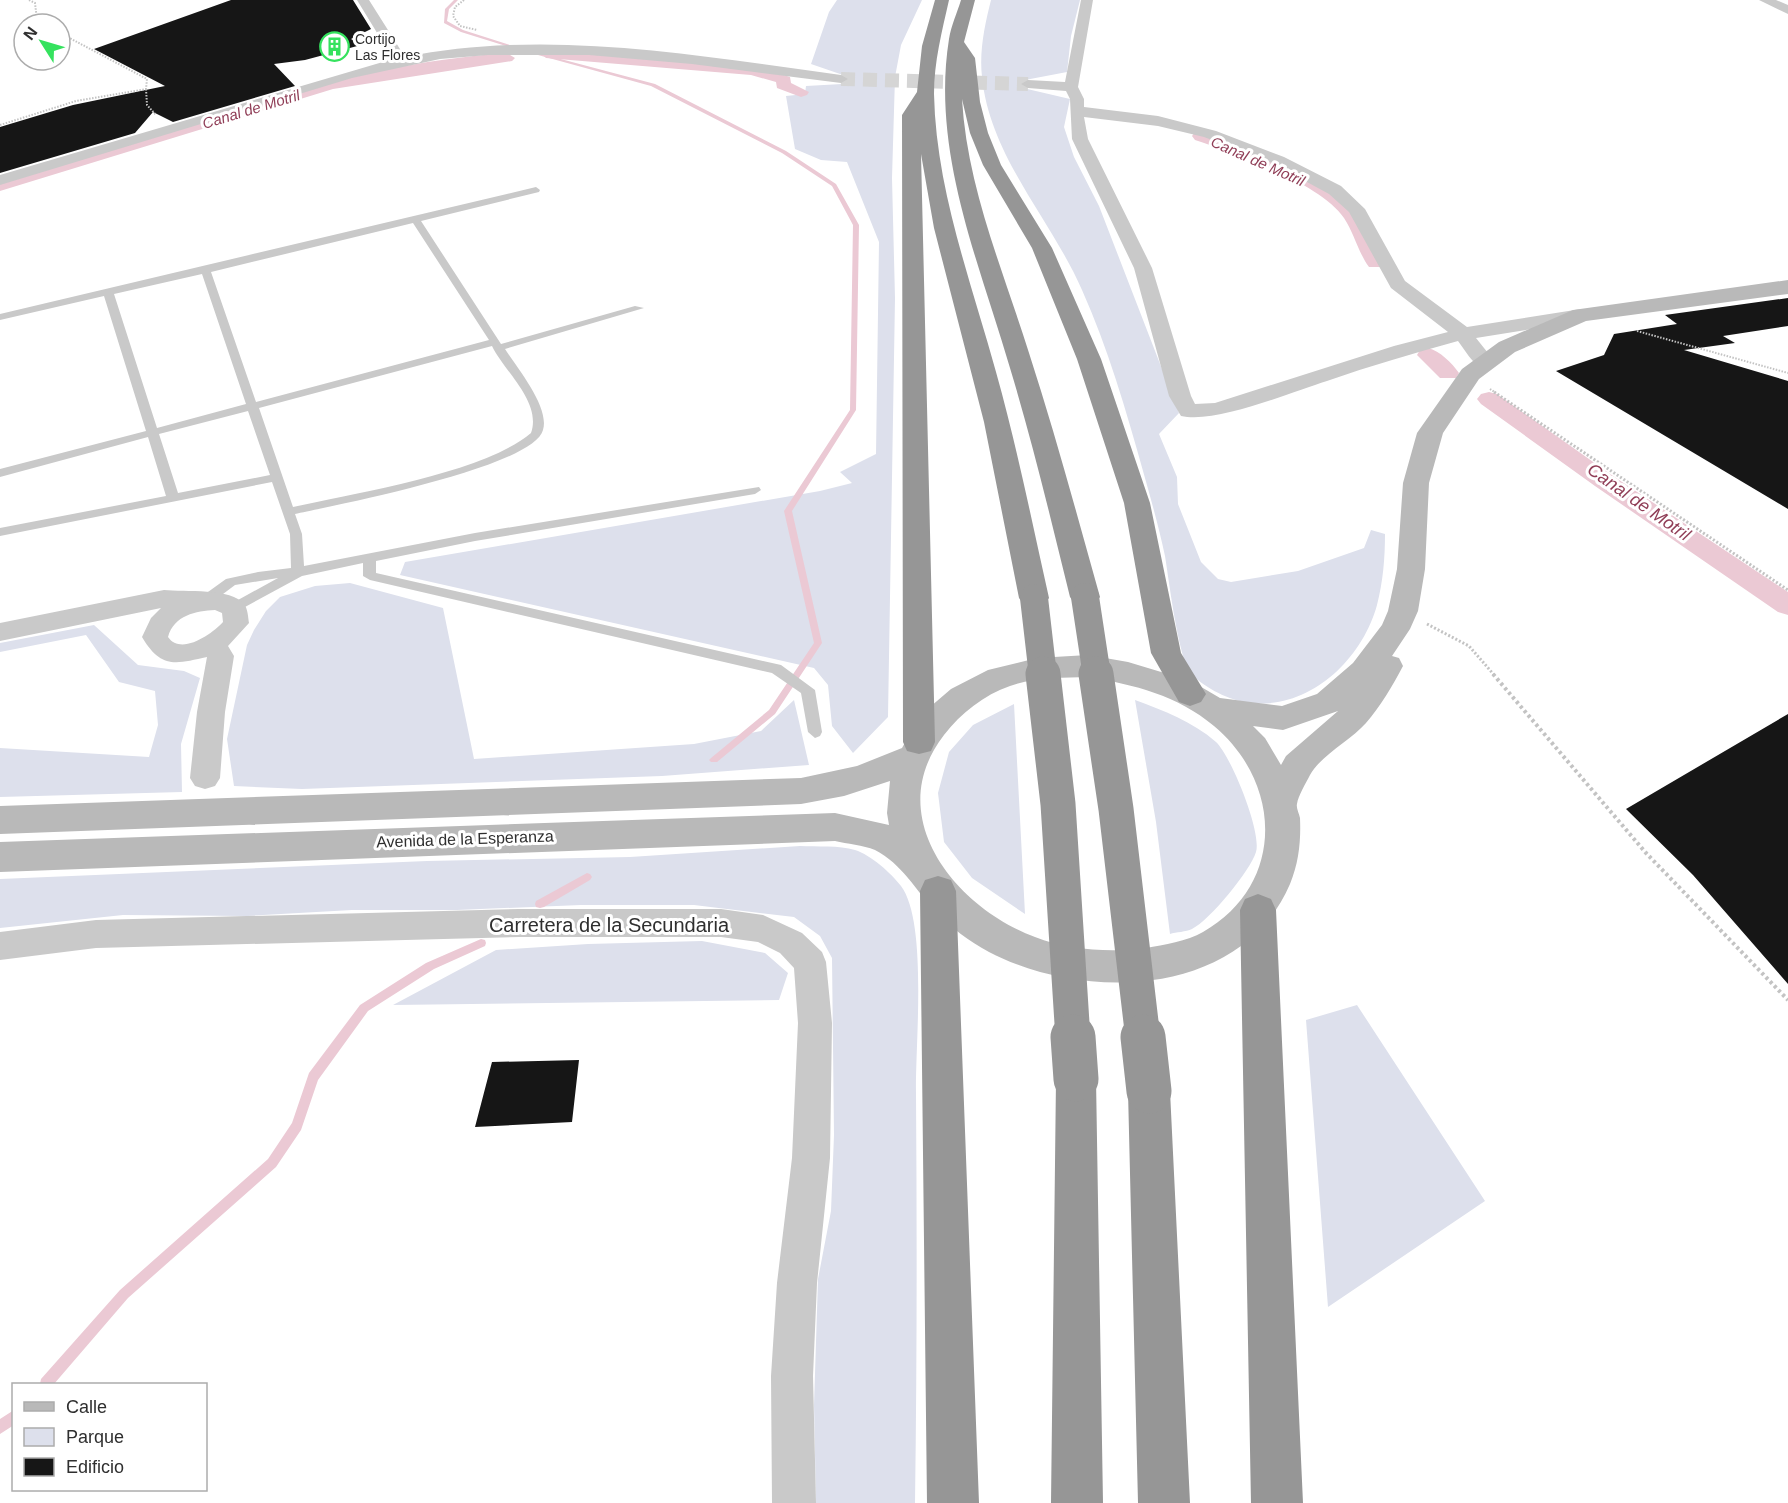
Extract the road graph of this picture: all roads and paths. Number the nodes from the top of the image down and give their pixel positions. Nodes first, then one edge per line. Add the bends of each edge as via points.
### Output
1 (29, 0) edge
2 (363, 0) edge
3 (942, 0) edge
4 (968, 0) edge
5 (1087, 0) edge
6 (1765, 0) edge
7 (1788, 10) edge
8 (36, 12) edge
9 (72, 39) edge
10 (957, 44) junction
11 (401, 61) junction
12 (842, 79) tunnel mouth
13 (1028, 84) tunnel mouth
14 (1071, 87) junction
15 (924, 95) junction
16 (1076, 111) junction
17 (0, 125) edge
18 (0, 180) edge
19 (536, 190) dead end
20 (415, 219) junction
21 (206, 270) junction
22 (1788, 287) edge
23 (108, 292) junction
24 (639, 308) dead end
25 (1581, 315) junction
26 (0, 317) edge
27 (1462, 334) junction
28 (496, 345) junction
29 (1478, 369) junction
30 (1788, 373) edge
31 (252, 408) junction
32 (151, 434) junction
33 (0, 473) edge
34 (276, 478) junction
35 (755, 490) dead end
36 (173, 498) junction
37 (288, 512) junction
38 (0, 532) edge
39 (369, 558) junction
40 (298, 572) junction
41 (1788, 590) edge
42 (200, 601) junction
43 (234, 608) junction
44 (95, 614) junction
45 (1399, 620) junction
46 (157, 628) junction
47 (0, 632) edge
48 (212, 645) junction
49 (1202, 701) junction
50 (815, 732) dead end
51 (915, 750) junction
52 (206, 778) dead end
53 (1281, 802) junction
54 (0, 820) edge
55 (0, 857) edge
56 (929, 877) junction
57 (1258, 910) junction
58 (0, 946) edge
59 (1788, 1000) edge
60 (794, 1503) edge
61 (953, 1503) edge
62 (1077, 1503) edge
63 (1164, 1503) edge
64 (1277, 1503) edge

1 - 8 path via 35,3
2 - 11 street
3 - 15 highway via 927,59
4 - 10 highway
5 - 14 street
6 - 7 street
9 - 17 path via 147,79 146,89 76,101
10 - 49 highway via 967,58 971,102 992,165 1042,248 1089,359 1137,503 1166,653
10 - 63 highway, bridge via 953,96 957,144 979,236 1038,420 1085,597 1116,809 1149,1091
11 - 12 street via 462,53 574,52 764,68
11 - 18 street
13 - 14 street
14 - 16 street via 1077,99
15 - 51 highway via 912,115 911,137
15 - 62 highway, bridge via 941,222 1005,454 1034,598 1058,804 1076,1079
16 - 27 street via 1158,121 1210,134 1278,160 1335,190 1356,209 1398,285
16 - 27 street via 1080,139 1143,268 1180,396 1189,411 1217,409
19 - 20 lane
20 - 21 lane
20 - 28 lane
21 - 23 lane
21 - 31 lane
22 - 25 main road
23 - 26 lane
23 - 32 lane
24 - 28 lane
25 - 27 street
25 - 29 main road via 1507,347
25 - 30 path
27 - 29 street
28 - 31 lane
28 - 37 lane via 530,396 540,419 536,436 517,451 467,468
29 - 41 path via 1529,417
29 - 45 main road via 1430,433 1416,483 1411,569
31 - 32 lane
31 - 34 lane
32 - 33 lane
32 - 36 lane
34 - 36 lane
34 - 37 lane
35 - 39 lane
36 - 38 lane
37 - 40 lane via 296,534
39 - 40 lane
39 - 50 lane via 370,576 776,669 808,690
40 - 42 lane via 231,582
40 - 43 lane
42 - 43 street via 218,600
42 - 44 street via 164,599
42 - 46 street via 171,613
43 - 48 street via 236,623
44 - 46 street via 142,621
44 - 47 street
45 - 49 main road via 1365,670 1328,702 1283,718
45 - 53 main road via 1392,660 1354,714 1298,765
45 - 59 path via 1469,646 1646,853
46 - 48 street via 155,637 164,650 186,653
48 - 52 street via 221,656 211,712
49 - 51 main road via 1130,673 1088,666 1036,668 988,682 948,708
49 - 53 main road via 1243,735 1267,767
51 - 54 main road via 870,777 836,787 801,791
51 - 56 main road via 904,792 906,828
53 - 57 main road via 1286,839 1278,876
55 - 56 main road, Avenida de la Esperanza via 835,827 884,838
56 - 57 main road, Avenida de la Esperanza via 981,929 1037,956 1100,968 1162,964 1217,943
56 - 61 highway
57 - 64 highway
58 - 60 street, Carretera de la Secundaria via 96,934 543,923 721,923 763,929 791,943 810,962 815,1023 811,1158 797,1282 792,1376

